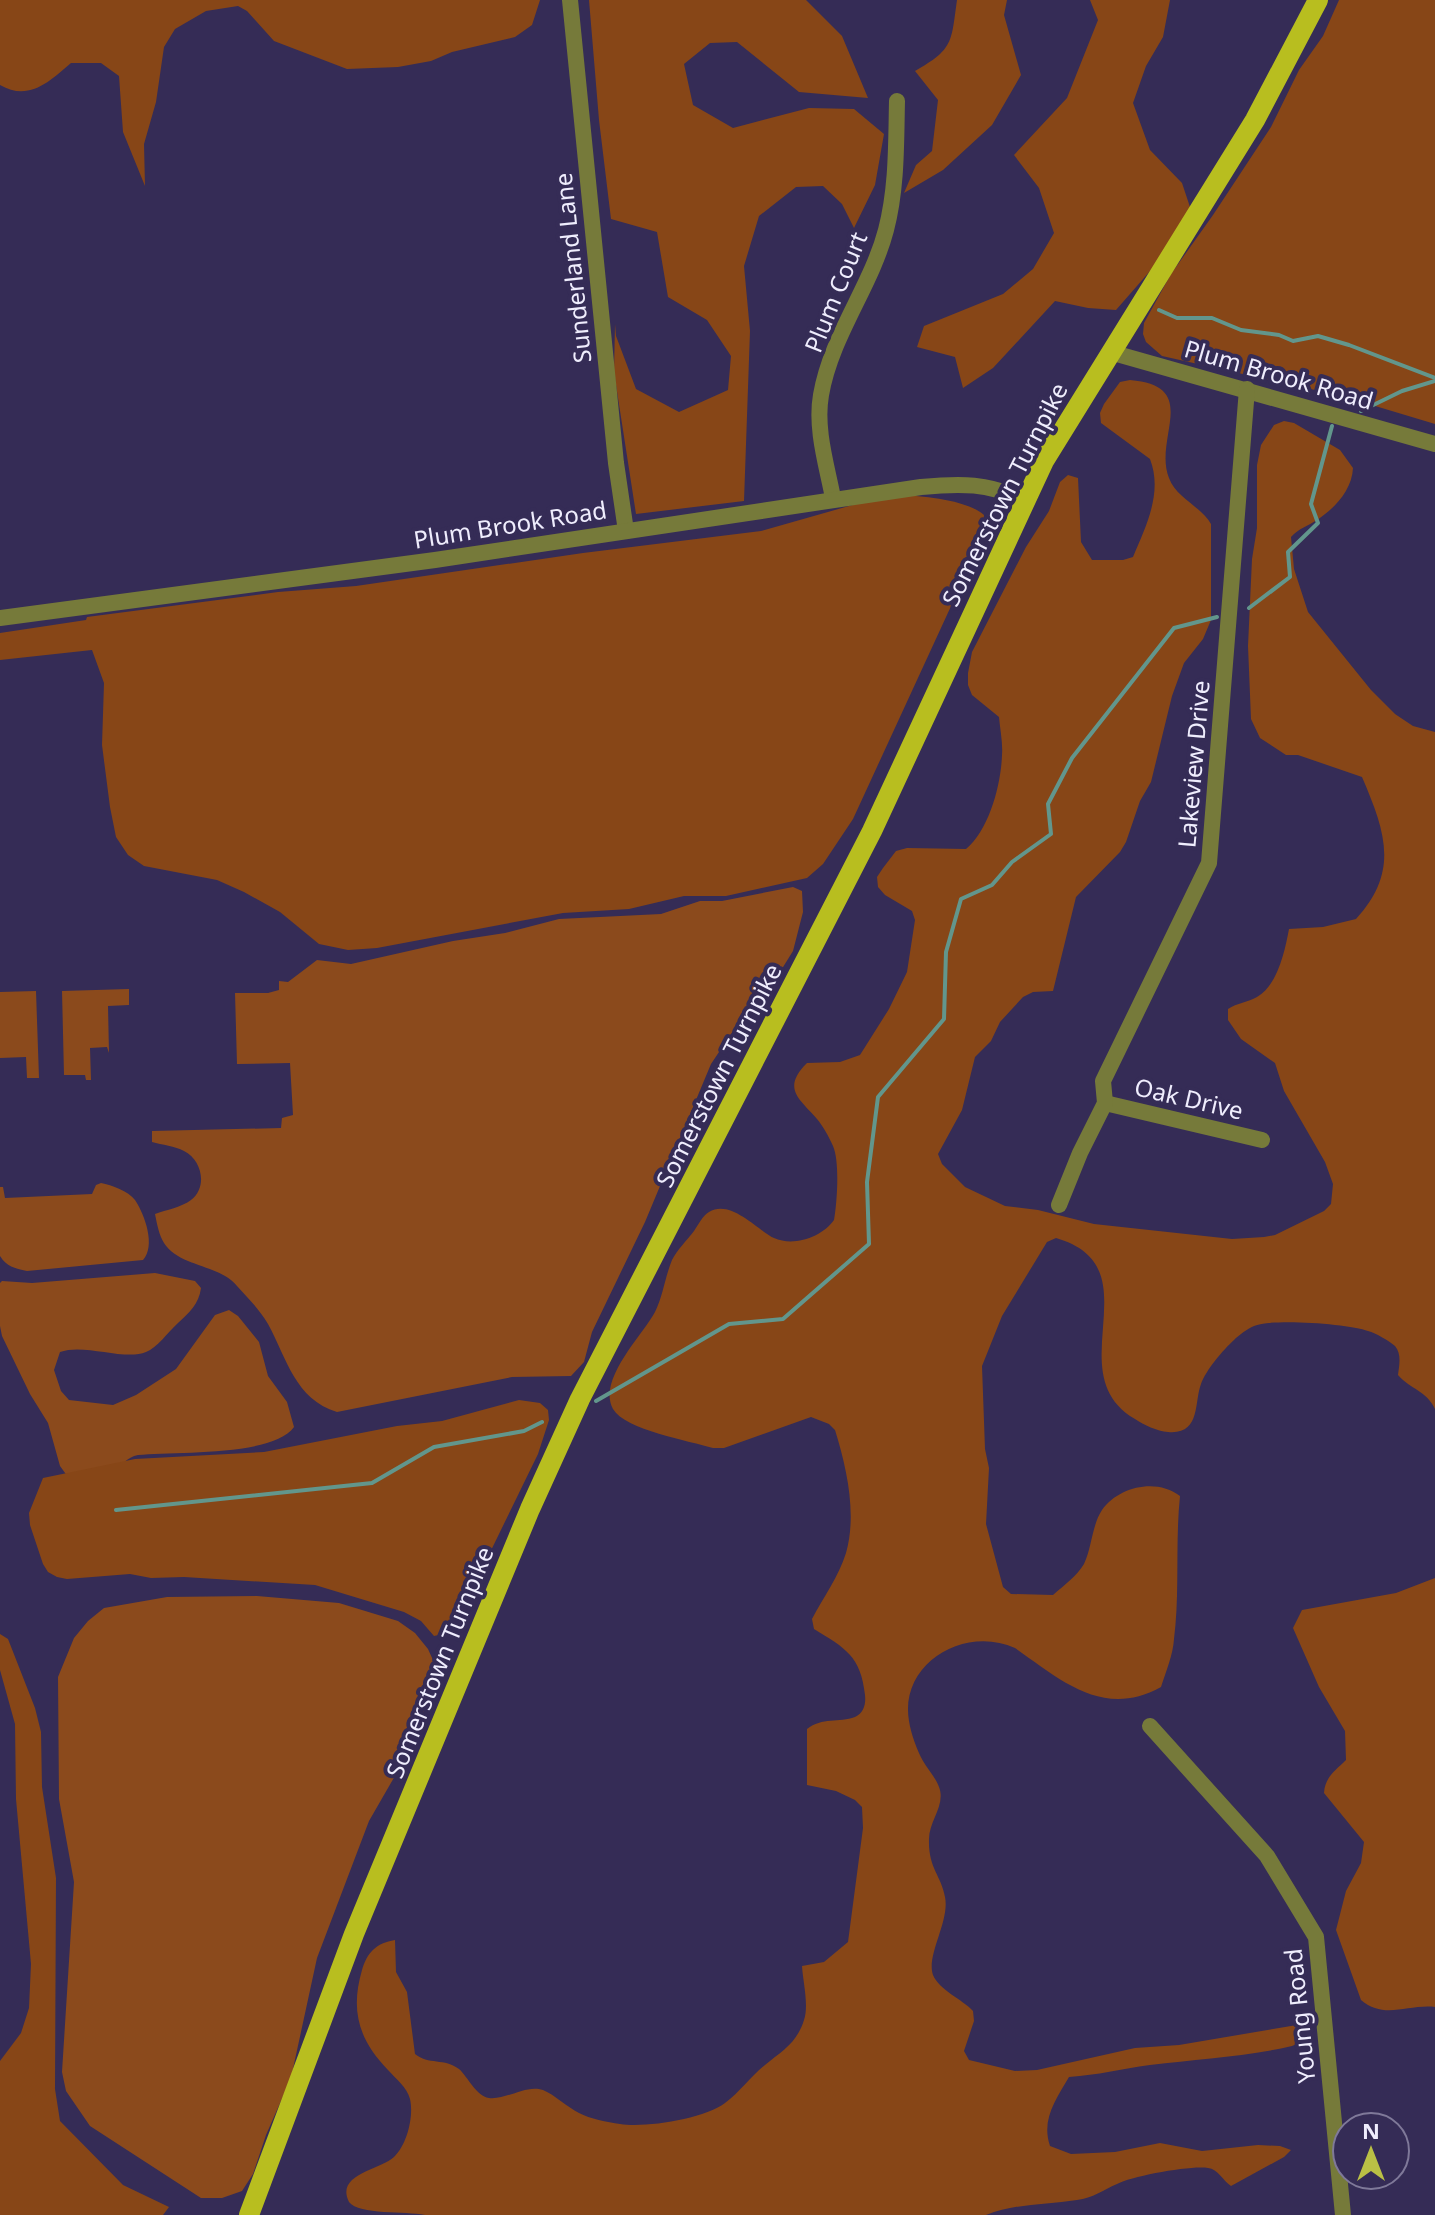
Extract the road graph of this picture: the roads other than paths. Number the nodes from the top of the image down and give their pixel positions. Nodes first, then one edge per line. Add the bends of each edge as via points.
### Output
1 (570, 0) edge
2 (1318, 0) edge
3 (897, 101) dead end
4 (1110, 352) junction
5 (1247, 389) junction
6 (1435, 444) edge
7 (833, 498) junction
8 (1025, 500) junction
9 (626, 531) junction
10 (0, 618) edge
11 (1105, 1103) junction
12 (1262, 1140) dead end
13 (1059, 1205) dead end
14 (1150, 1726) dead end
15 (249, 2215) edge
16 (1343, 2215) edge

1 - 9 street, Sunderland Lane
2 - 4 main road, Somerstown Turnpike via 1255,120
3 - 7 street, Plum Court via 895,176 886,230 821,395 820,426
4 - 5 street, Plum Brook Road
4 - 8 main road, Somerstown Turnpike
5 - 6 street, Plum Brook Road
5 - 11 street, Lakeview Drive via 1209,863 1103,1081
7 - 8 street, Plum Brook Road via 979,484
7 - 9 street, Plum Brook Road
8 - 15 main road, Somerstown Turnpike via 865,843 554,1454 354,1934
9 - 10 street, Plum Brook Road
11 - 12 street, Oak Drive
11 - 13 street, Lakeview Drive
14 - 16 street, Young Road via 1267,1856 1316,1937

